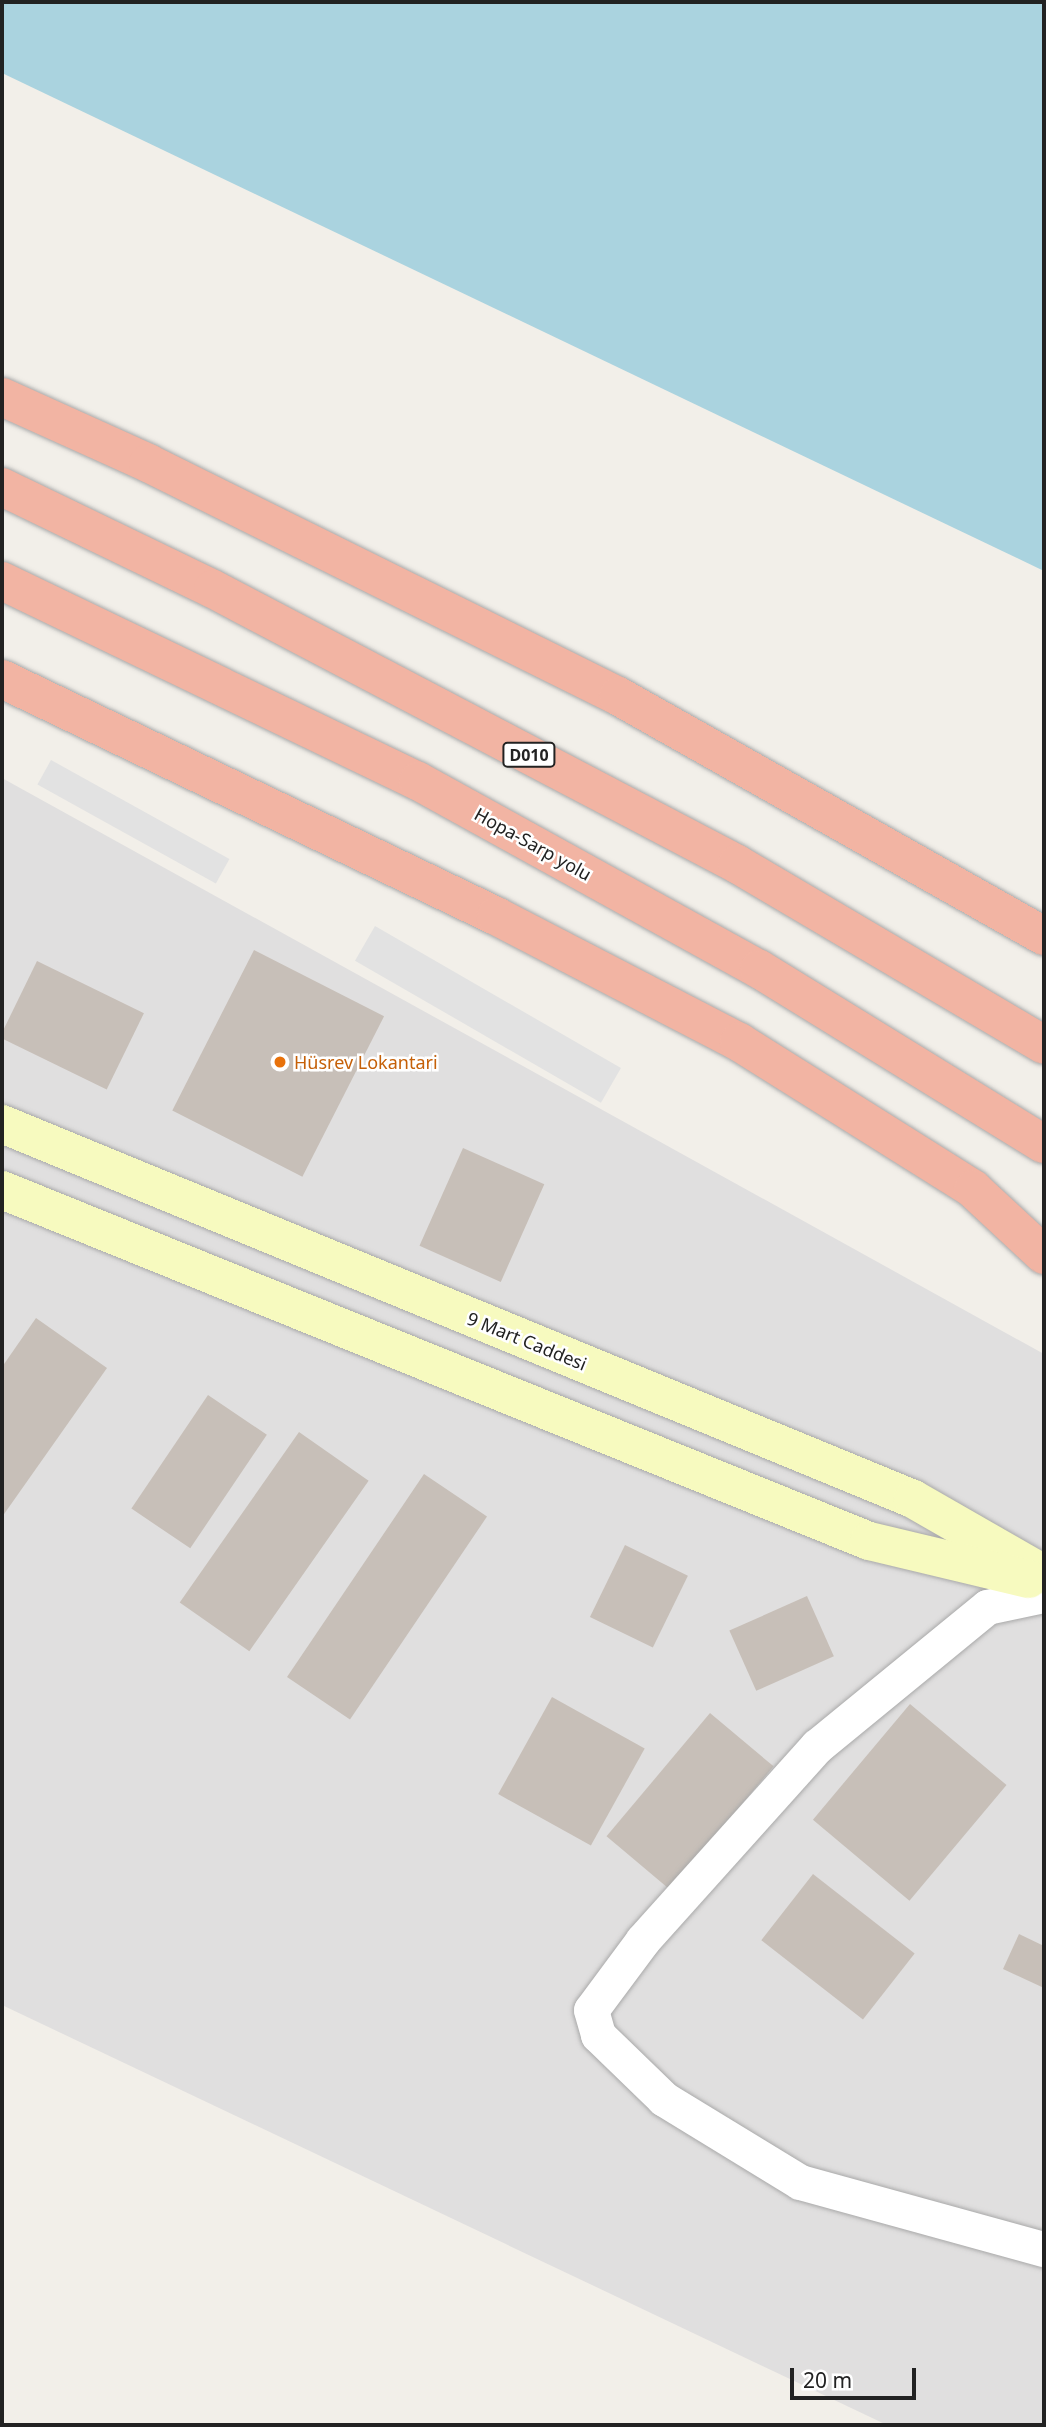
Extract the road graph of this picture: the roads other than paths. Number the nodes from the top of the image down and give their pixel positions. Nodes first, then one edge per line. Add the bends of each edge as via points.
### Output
1 (2, 397) edge
2 (2, 487) edge
3 (2, 581) edge
4 (2, 679) edge
5 (1044, 936) edge
6 (1044, 1045) edge
7 (2, 1124) edge
8 (1044, 1144) edge
9 (2, 1191) edge
10 (1044, 1255) edge
11 (1044, 1574) edge
12 (1044, 1583) edge
13 (1044, 1595) edge
14 (1044, 2249) edge

1 - 5 highway via 148,463 618,696
2 - 6 highway, D010 via 213,589 737,864
3 - 8 highway, Hopa-Sarp yolu via 418,781 759,969
4 - 10 highway via 496,916 739,1042 973,1189
7 - 11 main road, 9 Mart Caddesi via 913,1499
9 - 12 main road via 869,1542
13 - 14 street via 987,1607 817,1746 643,1940 591,2010 598,2035 664,2099 800,2182

